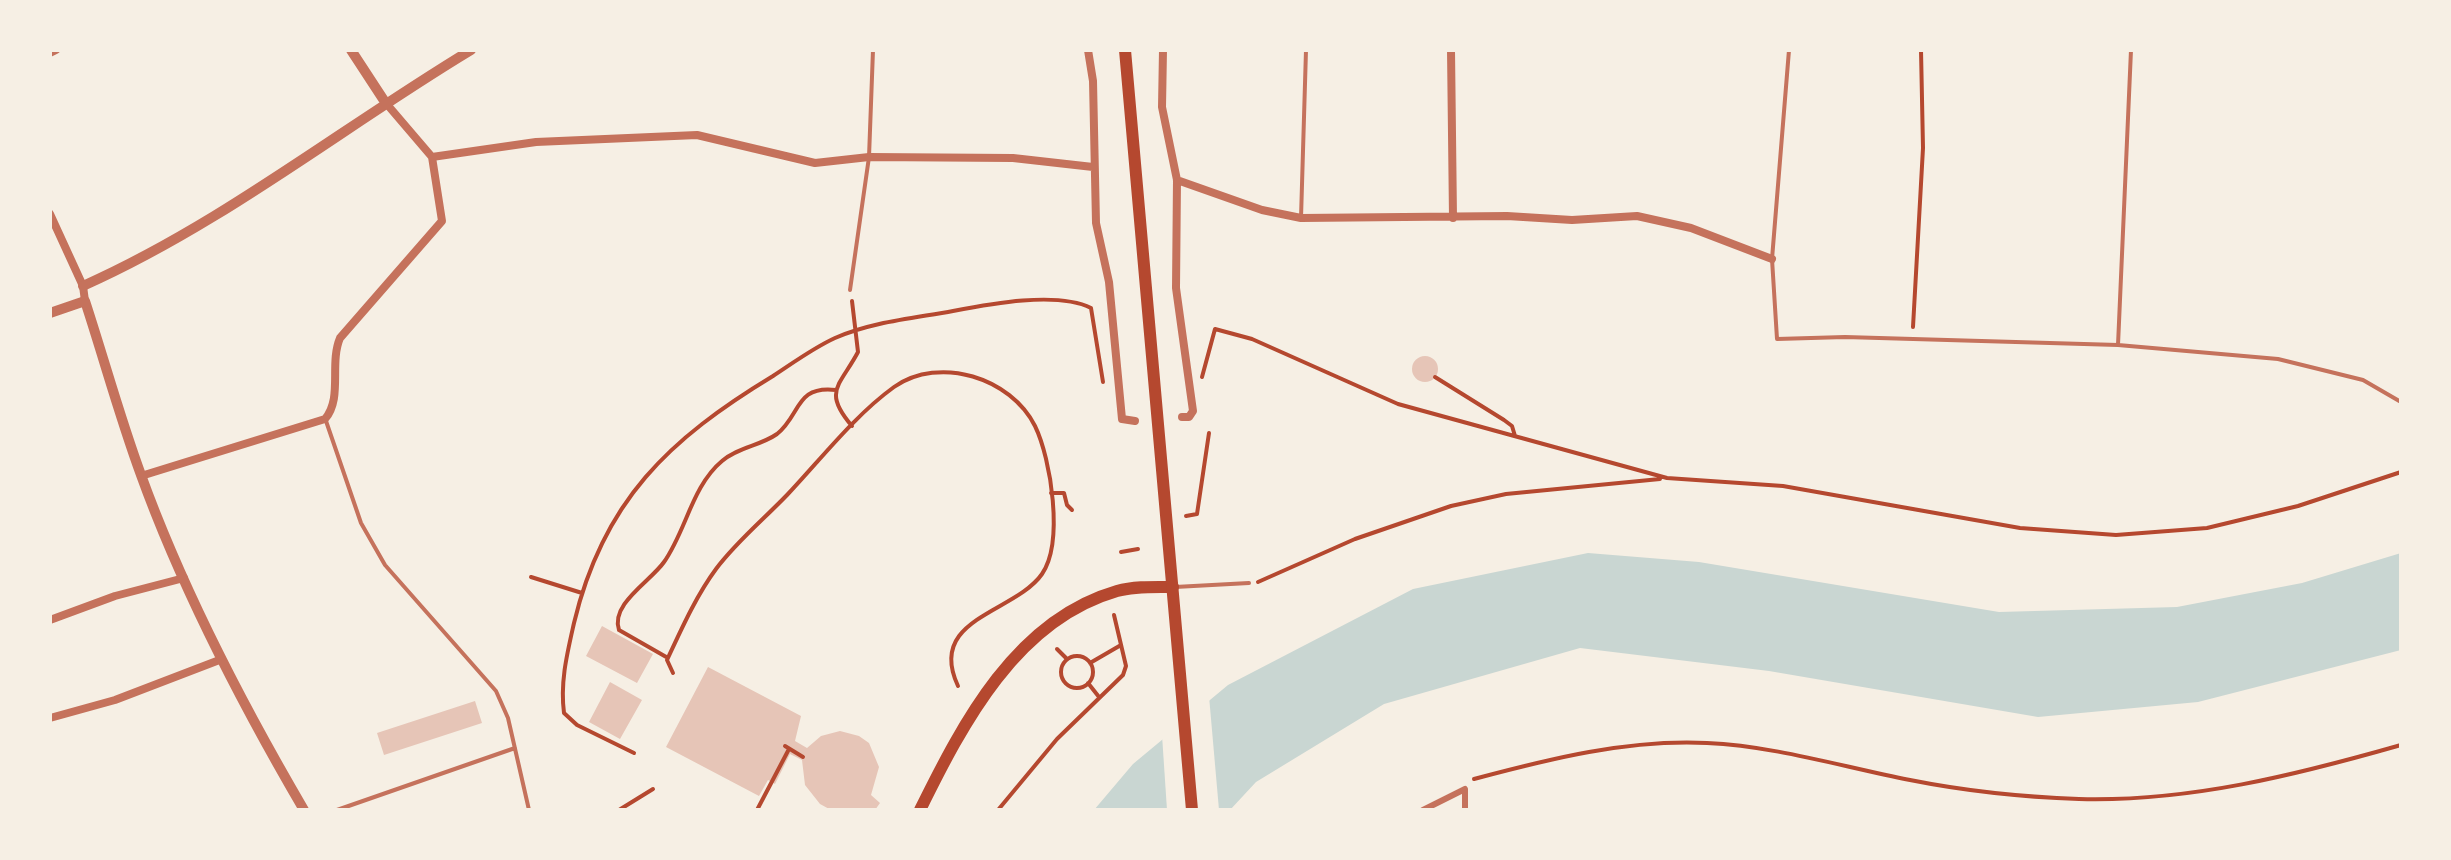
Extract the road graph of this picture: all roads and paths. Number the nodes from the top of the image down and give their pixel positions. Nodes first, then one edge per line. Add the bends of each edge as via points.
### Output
1 (56, 50) edge
2 (351, 50) edge
3 (471, 50) edge
4 (873, 50) edge
5 (1088, 50) edge
6 (1125, 50) edge
7 (1163, 50) edge
8 (1306, 50) edge
9 (1451, 50) edge
10 (1789, 50) edge
11 (1921, 50) edge
12 (2131, 50) edge
13 (50, 53) edge
14 (385, 102) junction
15 (432, 157) junction
16 (869, 157) junction
17 (1093, 167) junction
18 (1177, 180) junction
19 (50, 214) edge
20 (1301, 218) junction
21 (1453, 218) junction
22 (1772, 259) junction
23 (83, 286) junction
24 (850, 290) joint
25 (85, 301) junction
26 (50, 313) edge
27 (857, 331) junction
28 (1912, 338) junction
29 (2118, 345) junction
30 (1435, 377) dead end
31 (1201, 383) dead end
32 (836, 390) junction
33 (1104, 390) dead end
34 (2401, 402) edge
35 (1182, 417) dead end
36 (325, 419) junction
37 (1135, 421) dead end
38 (852, 426) junction
39 (1209, 433) dead end
40 (1515, 437) junction
41 (2401, 472) edge
42 (141, 476) junction
43 (1667, 478) junction
44 (1051, 493) junction
45 (1072, 510) dead end
46 (1186, 516) dead end
47 (1138, 549) dead end
48 (1121, 552) dead end
49 (531, 577) dead end
50 (184, 578) junction
51 (1249, 583) joint
52 (1173, 587) junction
53 (582, 593) junction
54 (1114, 615) dead end
55 (50, 620) edge
56 (1121, 645) junction
57 (1057, 649) dead end
58 (668, 658) junction
59 (222, 659) junction
60 (1067, 659) junction
61 (1090, 663) junction
62 (673, 673) dead end
63 (1088, 683) junction
64 (958, 686) dead end
65 (1099, 698) junction
66 (50, 718) edge
67 (2401, 745) edge
68 (515, 748) junction
69 (634, 753) dead end
70 (803, 757) dead end
71 (1473, 780) dead end
72 (653, 789) dead end
73 (304, 810) edge
74 (337, 810) edge
75 (529, 810) edge
76 (619, 810) edge
77 (757, 810) edge
78 (920, 810) edge
79 (998, 810) edge
80 (1192, 810) edge
81 (1423, 810) edge
82 (1465, 810) edge

1 - 13 street
2 - 14 street
3 - 14 street
4 - 16 lane
5 - 17 street
6 - 52 main road
7 - 18 street via 1162,107
8 - 20 lane
9 - 21 street
10 - 22 lane
11 - 28 path via 1923,148
12 - 29 lane
14 - 15 street
14 - 23 street via 207,222 152,255
15 - 16 street via 551,141 697,135 815,163
15 - 36 street via 442,221 340,338 333,409
16 - 17 street via 1013,158
16 - 24 lane
17 - 37 street via 1122,419
18 - 20 street
18 - 35 street via 1176,288 1193,411
19 - 23 street
20 - 21 street
21 - 22 street via 1637,216 1691,228
22 - 28 lane via 1777,339
23 - 25 street
24 - 27 path
25 - 26 street
25 - 42 street
27 - 32 path via 858,352
27 - 33 path via 1016,298 1085,305 1091,308
27 - 53 path via 835,338 714,412 662,457 602,540
28 - 29 lane
29 - 34 lane via 2278,359 2363,380
30 - 40 path via 1504,420
31 - 40 path via 1215,329 1252,339 1398,404
32 - 38 path via 838,407
32 - 58 path via 804,397 776,435 721,462 703,483 655,576 623,606 619,630
36 - 42 street
36 - 68 lane via 361,523 385,565 496,691
38 - 44 path via 895,387 915,378 939,373 977,378 1002,390 1027,414 1044,450
38 - 58 path via 716,569
39 - 46 path via 1197,514
40 - 43 path
41 - 43 path via 2298,506 2207,528 2116,535 2020,528 1783,486
42 - 50 street
43 - 51 path via 1506,494 1451,506 1355,539 1277,577
44 - 45 path via 1064,493
44 - 64 path via 1054,540 1046,566 1040,577 965,630 954,644 949,666
47 - 48 path
49 - 53 path
50 - 55 street
50 - 59 street
51 - 52 lane
52 - 78 main road via 1108,595 1075,610 1026,645 972,710
52 - 80 main road
53 - 69 path via 563,672 564,713
54 - 56 path
56 - 61 path
56 - 65 path via 1123,675
57 - 60 path
58 - 62 path
59 - 66 street via 115,700
59 - 73 street
60 - 61 path via 1082,657
60 - 63 path via 1061,673 1065,682 1073,687
61 - 63 path
63 - 65 path
65 - 79 path
67 - 71 path via 2261,781 2133,798 2003,793 1706,743 1637,745 1547,759
68 - 74 lane
68 - 75 lane
70 - 77 path via 787,747
72 - 76 path
81 - 82 street via 1465,789

